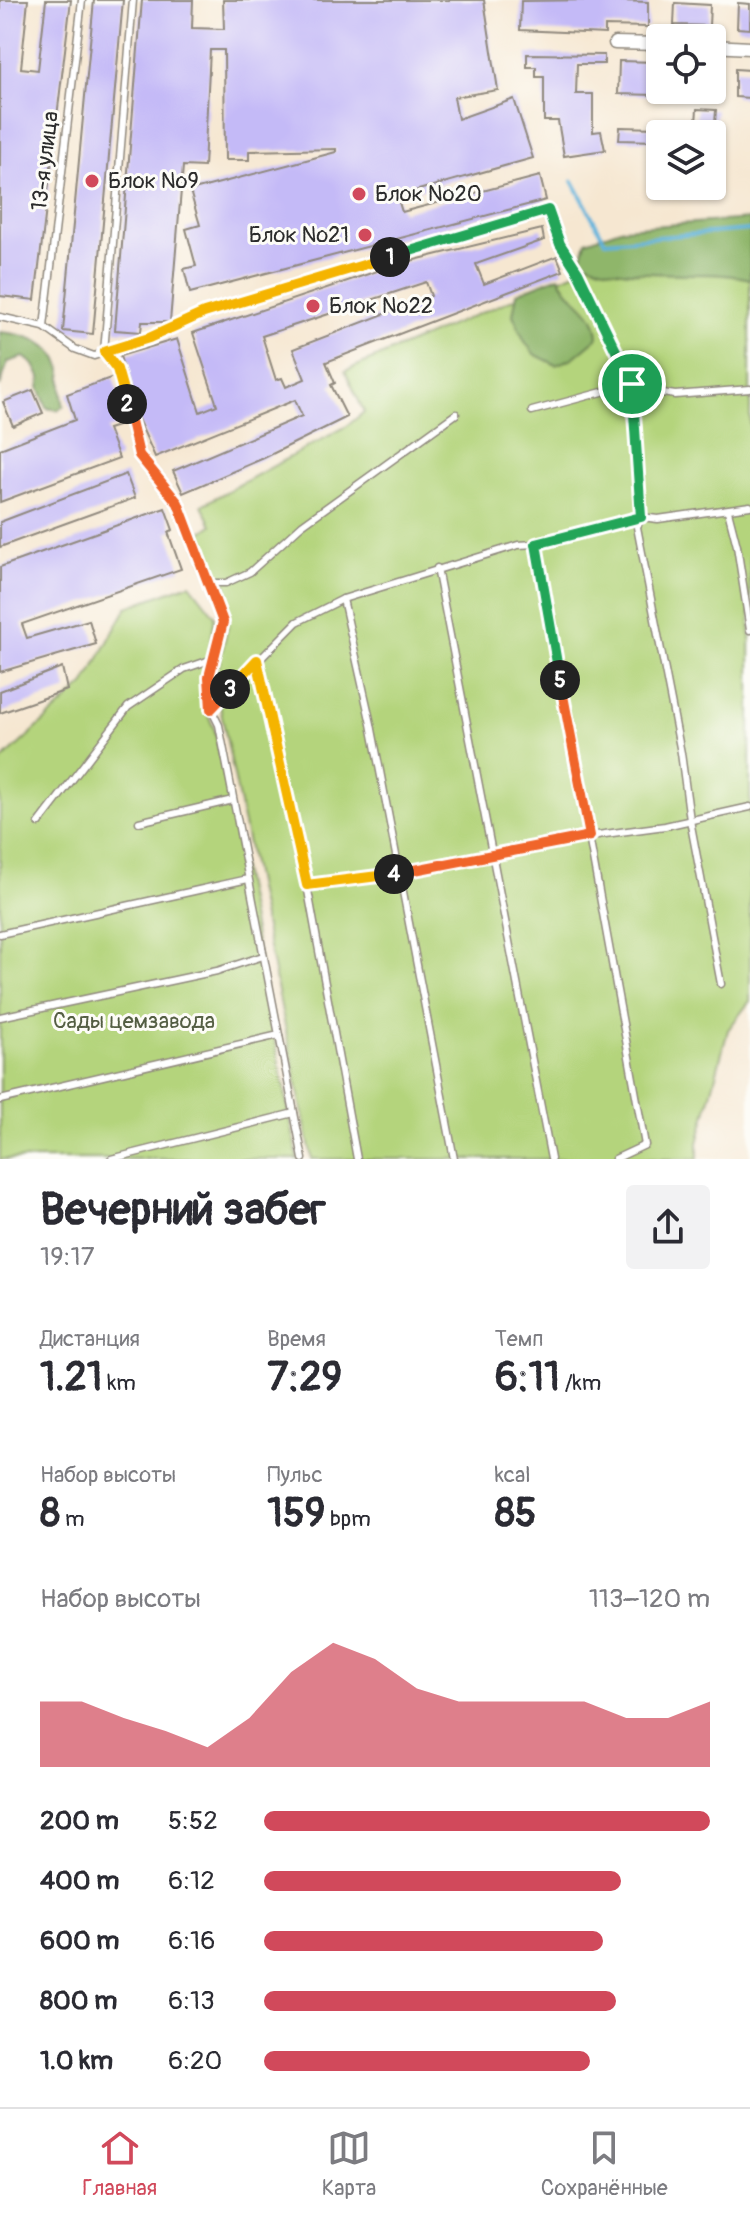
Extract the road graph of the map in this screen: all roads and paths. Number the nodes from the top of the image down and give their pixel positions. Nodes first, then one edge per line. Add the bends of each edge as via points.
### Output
1 (82, 0) edge
2 (133, 0) edge
3 (615, 43) dead end
4 (646, 44) edge
5 (726, 47) edge
6 (750, 48) edge
7 (0, 317) edge
8 (44, 327) junction
9 (104, 352) junction
10 (632, 384) junction
11 (750, 389) edge
12 (532, 411) dead end
13 (456, 414) dead end
14 (750, 506) edge
15 (728, 511) junction
16 (641, 517) junction
17 (536, 544) junction
18 (437, 568) junction
19 (210, 583) junction
20 (343, 599) junction
21 (750, 630) edge
22 (213, 659) junction
23 (257, 660) junction
24 (211, 709) junction
25 (233, 800) junction
26 (750, 807) edge
27 (690, 820) junction
28 (139, 822) dead end
29 (39, 823) dead end
30 (590, 836) junction
31 (491, 855) junction
32 (400, 874) junction
33 (248, 879) junction
34 (307, 885) junction
35 (0, 934) edge
36 (263, 956) junction
37 (721, 984) dead end
38 (0, 1017) edge
39 (279, 1035) junction
40 (0, 1100) edge
41 (294, 1113) junction
42 (111, 1159) edge
43 (303, 1159) edge
44 (357, 1159) edge
45 (454, 1159) edge
46 (551, 1159) edge
47 (615, 1159) edge

1 - 8 lane, 13-я улица
2 - 9 lane
3 - 4 street
5 - 6 street
7 - 8 lane
8 - 9 lane via 75,349 94,356
9 - 10 lane via 204,313 548,210
9 - 19 lane via 117,369 139,455 178,503
10 - 11 lane via 675,395
10 - 12 lane
10 - 16 lane
13 - 19 lane via 302,525 250,572 226,583
14 - 15 lane
15 - 16 lane
15 - 21 lane
16 - 17 lane
16 - 27 lane via 637,527
17 - 18 lane
17 - 30 lane
18 - 20 lane
18 - 31 lane
19 - 22 lane via 223,622
20 - 23 lane via 297,622
20 - 32 lane
22 - 24 lane
22 - 29 lane via 184,669 128,707
23 - 24 lane
23 - 34 lane
24 - 25 lane via 219,725
25 - 28 lane
25 - 33 lane
26 - 27 lane
27 - 30 lane
27 - 37 lane
30 - 31 lane
30 - 47 lane via 645,1145
31 - 32 lane
31 - 46 lane
32 - 34 lane
32 - 45 lane
33 - 35 lane
33 - 36 lane
34 - 44 lane
36 - 38 lane via 217,971
36 - 39 lane
39 - 40 lane
39 - 41 lane
41 - 42 lane
41 - 43 lane

